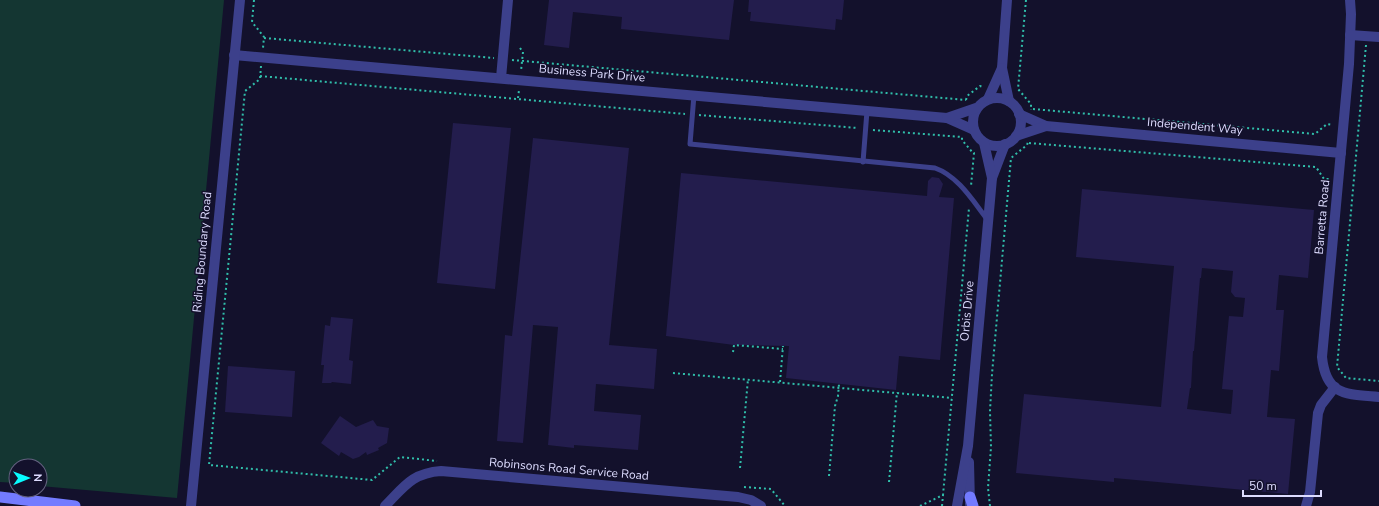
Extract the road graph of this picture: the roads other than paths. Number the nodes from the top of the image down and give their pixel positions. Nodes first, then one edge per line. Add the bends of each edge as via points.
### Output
1 (240, 0) edge
2 (508, 0) edge
3 (1008, 0) edge
4 (1350, 0) edge
5 (1350, 35) junction
6 (1379, 37) edge
7 (234, 55) junction
8 (1002, 68) junction
9 (501, 78) junction
10 (694, 95) junction
11 (988, 99) junction
12 (1008, 101) junction
13 (976, 108) junction
14 (867, 111) junction
15 (1019, 114) junction
16 (947, 118) junction
17 (1046, 126) junction
18 (974, 130) junction
19 (1016, 136) junction
20 (984, 143) junction
21 (1005, 144) junction
22 (1341, 153) junction
23 (863, 162) junction
24 (992, 178) junction
25 (988, 220) junction
26 (1334, 387) junction
27 (1379, 397) edge
28 (968, 446) junction
29 (1310, 492) junction
30 (0, 497) edge
31 (971, 503) edge
32 (75, 506) edge
33 (191, 506) edge
34 (386, 506) edge
35 (761, 506) edge
36 (957, 506) edge
37 (1306, 506) edge
38 (1311, 506) edge

1 - 7 street, Riding Boundary Road
2 - 9 street
3 - 8 street
4 - 5 street, Barretta Road
5 - 6 street
5 - 22 street, Barretta Road
7 - 9 street, Business Park Drive
7 - 33 street, Riding Boundary Road
8 - 11 street
8 - 12 street
9 - 10 street, Business Park Drive
10 - 14 street, Business Park Drive
10 - 23 lane via 690,144
11 - 12 street via 1002,98
11 - 13 street
12 - 15 street
13 - 16 street, Business Park Drive
13 - 18 street via 972,123
14 - 16 street, Business Park Drive
14 - 23 lane
15 - 17 street, Independent Way
15 - 19 street via 1020,129
16 - 18 street, Business Park Drive
17 - 19 street, Independent Way
17 - 22 street, Independent Way
18 - 20 street
19 - 21 street
20 - 21 street via 998,146
20 - 24 street, Orbis Drive
21 - 24 street, Orbis Drive
22 - 26 street, Barretta Road via 1322,357 1324,370
23 - 25 lane via 935,168 948,174
24 - 25 street, Orbis Drive
25 - 28 street, Orbis Drive
26 - 27 street via 1341,392 1354,395
26 - 29 street via 1318,413
28 - 31 street, Orbis Drive
28 - 36 street, Orbis Drive
29 - 37 street
29 - 38 street
30 - 32 main road
34 - 35 street, Robinsons Road Service Road via 414,478 440,471 738,497

